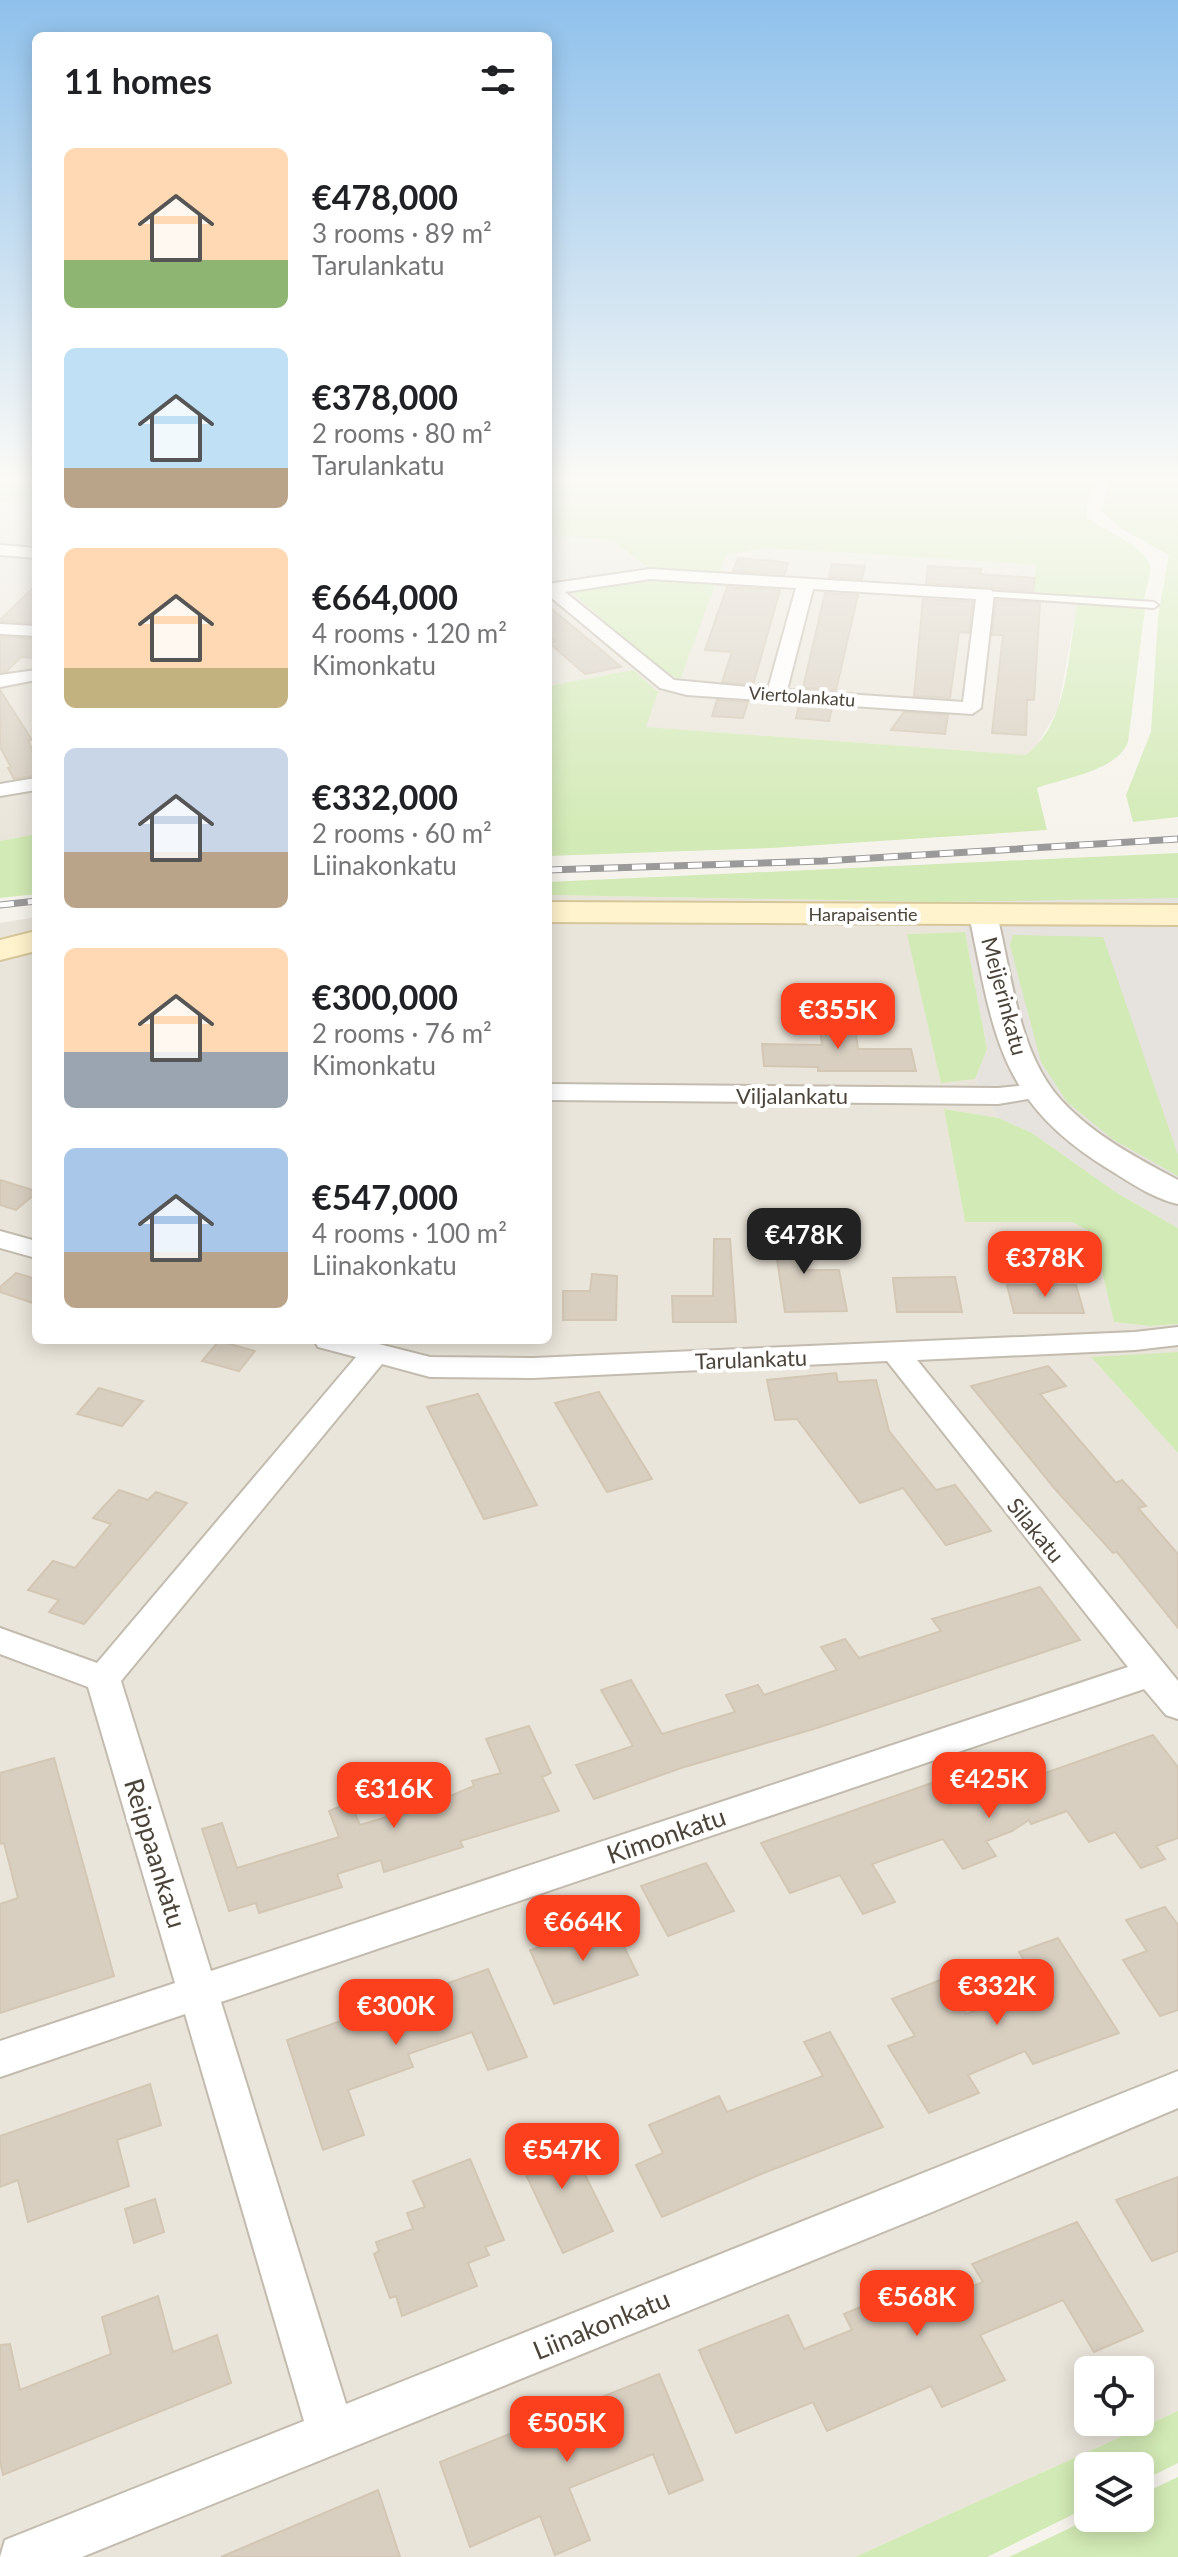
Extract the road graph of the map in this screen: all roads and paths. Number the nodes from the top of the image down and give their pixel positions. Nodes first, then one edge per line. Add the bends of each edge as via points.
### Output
1 (566, 602) edge
2 (801, 602) edge
3 (984, 602) edge
4 (1113, 602) edge
5 (1154, 605) dead end
6 (0, 629) edge
7 (32, 631) edge
8 (29, 676) edge
9 (0, 681) edge
10 (776, 695) junction
11 (32, 785) edge
12 (0, 790) edge
13 (552, 912) edge
14 (983, 915) junction
15 (1178, 915) edge
16 (32, 942) edge
17 (0, 950) edge
18 (1037, 1091) junction
19 (552, 1092) edge
20 (1178, 1194) edge
21 (0, 1239) edge
22 (32, 1249) edge
23 (1178, 1336) edge
24 (341, 1344) edge
25 (895, 1352) junction
26 (374, 1354) junction
27 (0, 1641) edge
28 (1151, 1673) junction
29 (103, 1679) junction
30 (1178, 1706) edge
31 (199, 1991) junction
32 (0, 2059) edge
33 (1178, 2089) edge
34 (331, 2432) junction
35 (22, 2557) edge

1 - 10 street, Viertolankatu via 667,684
2 - 10 street
3 - 10 street, Viertolankatu via 972,708
4 - 5 lane
6 - 7 street
8 - 9 street
11 - 12 street
13 - 14 main road, Harapaisentie
14 - 15 main road, Harapaisentie
14 - 18 street, Meijerinkatu via 1016,1051
16 - 17 main road
18 - 19 street, Viljalankatu via 998,1096
18 - 20 street, Meijerinkatu via 1111,1157
21 - 22 street
23 - 25 street, Tarulankatu
24 - 26 street, Tarulankatu
25 - 26 street, Tarulankatu via 533,1368 430,1367
25 - 28 street, Silakatu
26 - 29 street
27 - 29 street
28 - 30 street, Silakatu
28 - 31 street, Kimonkatu
29 - 31 street, Reippaankatu
31 - 32 street, Kimonkatu
31 - 34 street, Reippaankatu
33 - 34 street, Liinakonkatu
34 - 35 street, Liinakonkatu

